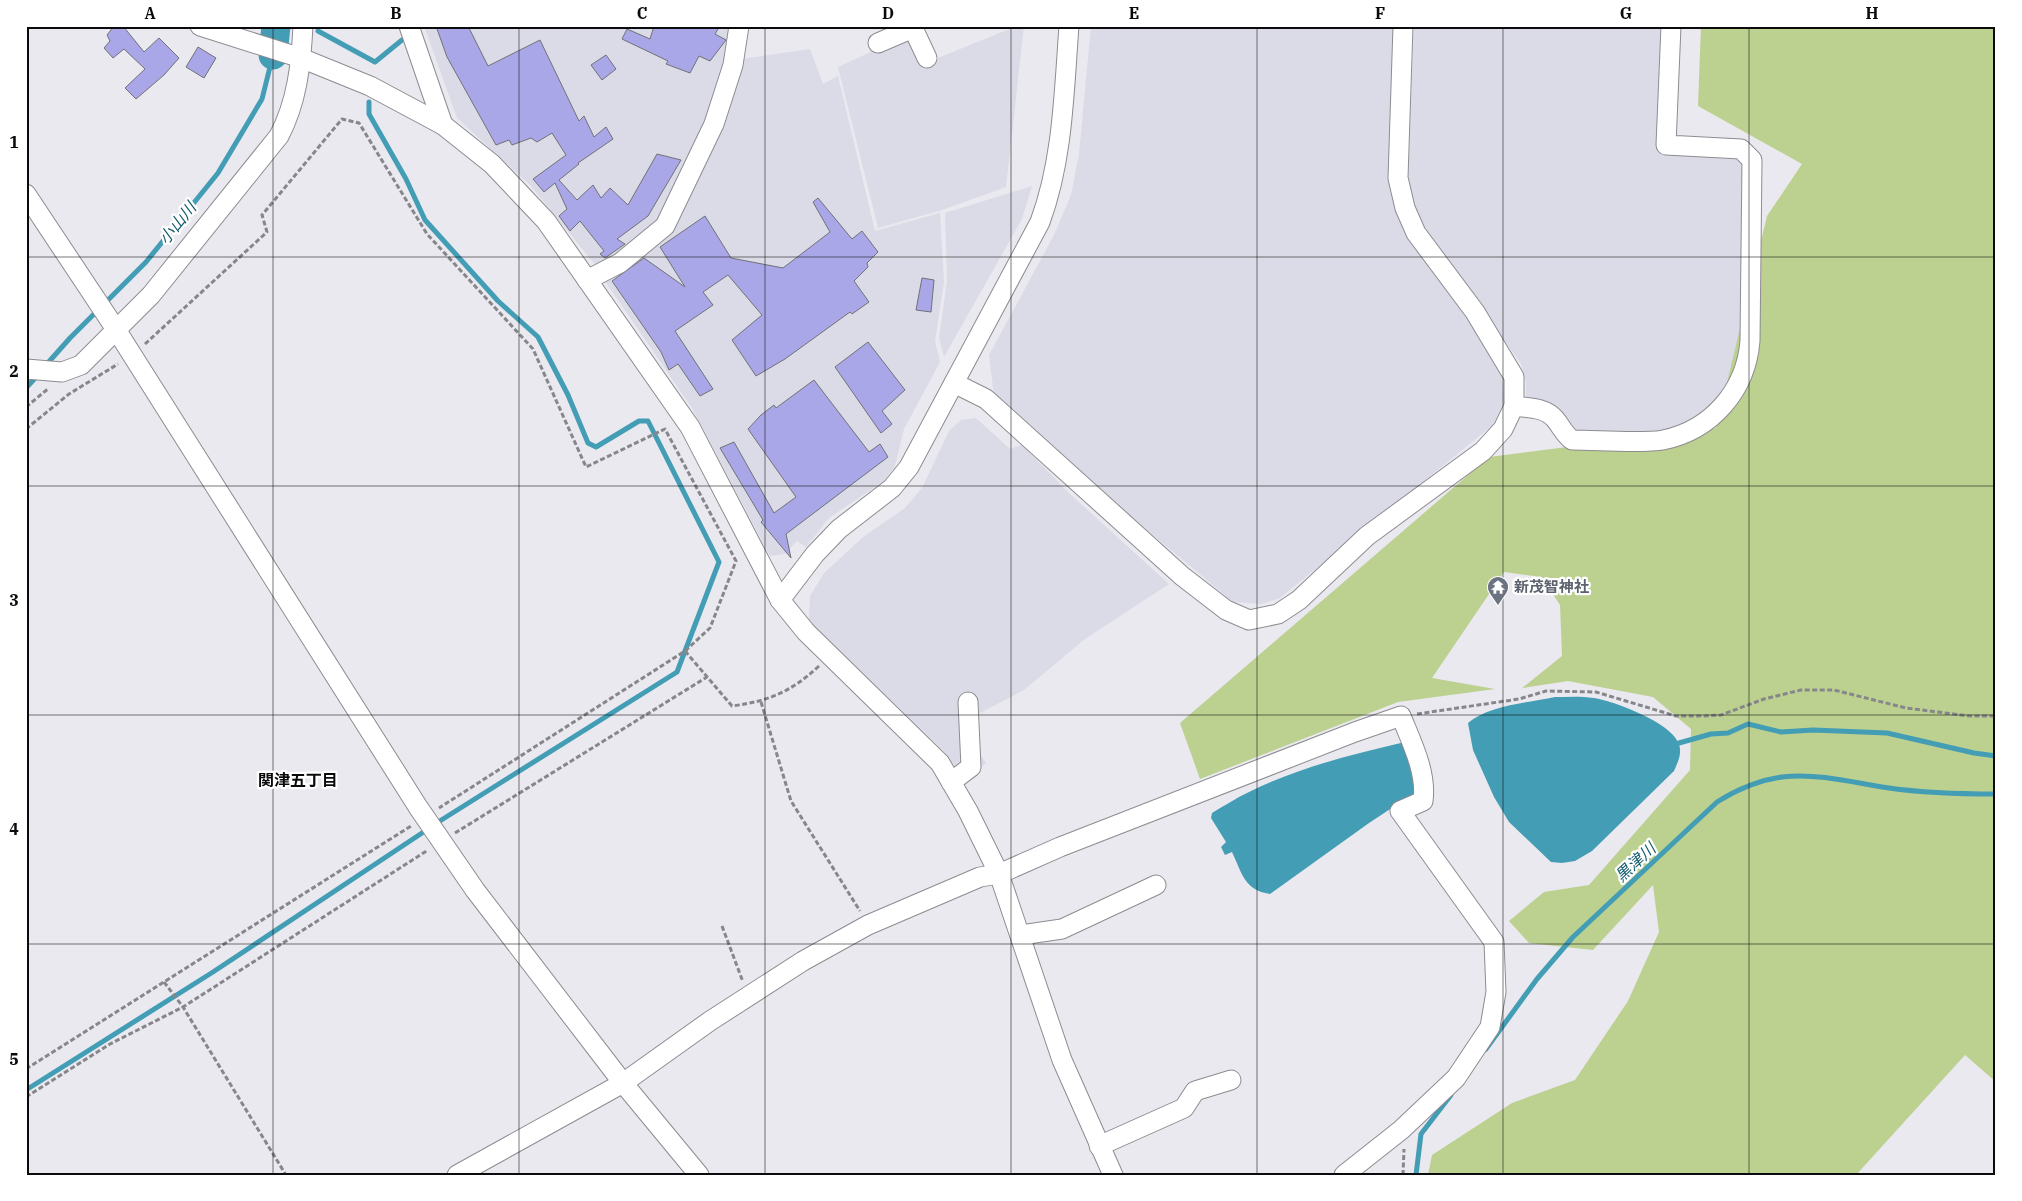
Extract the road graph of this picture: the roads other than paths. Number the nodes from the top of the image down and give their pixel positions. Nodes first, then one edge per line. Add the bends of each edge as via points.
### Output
1 (200, 26) edge
2 (303, 26) edge
3 (409, 26) edge
4 (739, 26) edge
5 (1069, 26) edge
6 (1403, 26) edge
7 (1671, 26) edge
8 (912, 27) edge
9 (249, 36) edge
10 (878, 43) dead end
11 (292, 55) junction
12 (927, 58) dead end
13 (443, 125) junction
14 (26, 194) edge
15 (587, 280) junction
16 (116, 331) junction
17 (26, 369) edge
18 (954, 383) junction
19 (1514, 406) junction
20 (780, 600) junction
21 (968, 702) dead end
22 (951, 782) junction
23 (999, 874) junction
24 (1156, 884) dead end
25 (1021, 935) junction
26 (1231, 1080) dead end
27 (623, 1083) junction
28 (1099, 1146) junction
29 (457, 1175) edge
30 (699, 1175) edge
31 (1113, 1175) edge
32 (1344, 1175) edge

1 - 9 street
2 - 11 street
3 - 13 street
4 - 15 street via 733,65 714,124 665,226 620,264
5 - 18 street via 1057,163 1050,194 1040,222
6 - 19 street via 1398,178 1405,208 1416,233 1476,312 1514,378
7 - 19 street via 1666,145 1741,149 1752,160 1750,341 1749,359 1741,380 1730,400 1715,414 1681,435 1662,440 1572,440 1563,433 1554,418 1540,409
8 - 10 street
8 - 12 street
9 - 11 street
11 - 13 street via 370,86
11 - 16 street via 294,100 279,136 151,295
13 - 15 street via 492,164 546,221
14 - 16 street
15 - 20 street via 690,427
16 - 17 street via 81,365 62,372
16 - 27 street via 425,817 475,890
18 - 19 street via 986,399 1182,576 1226,610 1250,620 1278,614 1299,600 1367,536 1483,450 1503,429
18 - 20 street via 910,467 892,488 838,529 814,554
20 - 22 street via 830,655 940,763
21 - 22 street via 971,767
22 - 23 street
23 - 25 street
23 - 27 street via 980,877 868,925 803,960
23 - 32 street via 1078,840 1401,716 1425,787 1423,802 1400,811 1494,942 1496,992 1490,1027 1456,1078 1401,1130
24 - 25 street via 1062,929
25 - 28 street via 1062,1060
26 - 28 street via 1195,1092 1184,1108
27 - 29 street
27 - 30 street
28 - 31 street

